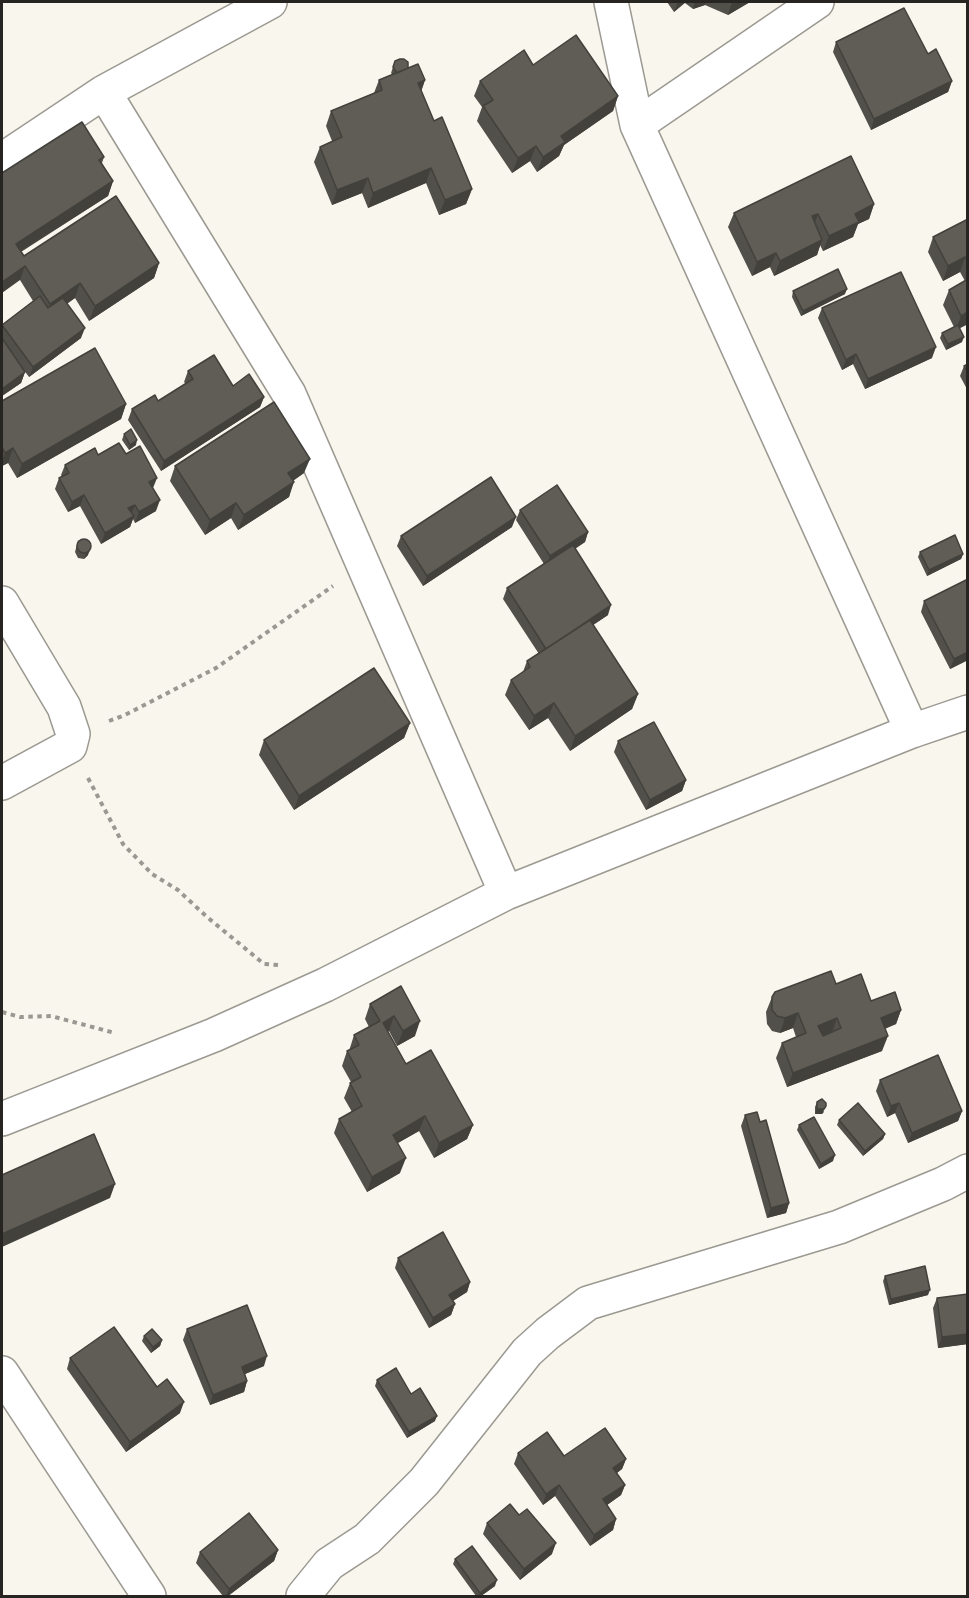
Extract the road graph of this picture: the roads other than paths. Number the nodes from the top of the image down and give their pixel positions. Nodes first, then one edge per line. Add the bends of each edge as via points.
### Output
1 (270, 2) edge
2 (611, 2) edge
3 (817, 2) edge
4 (104, 92) junction
5 (637, 125) junction
6 (2, 160) edge
7 (2, 603) edge
8 (968, 712) edge
9 (912, 731) junction
10 (2, 783) edge
11 (506, 894) junction
12 (2, 1119) edge
13 (968, 1171) edge
14 (2, 1373) edge
15 (14, 1414) edge
16 (149, 1596) edge
17 (303, 1596) edge

1 - 4 street
2 - 5 street
3 - 5 street
4 - 6 street
4 - 11 street via 289,394
5 - 9 street
7 - 10 street via 64,707 71,740
8 - 9 street
9 - 11 street
11 - 12 street via 325,985 214,1035
13 - 17 street via 839,1227 588,1303 527,1352 424,1482 367,1539 329,1564
14 - 15 street
15 - 16 street

